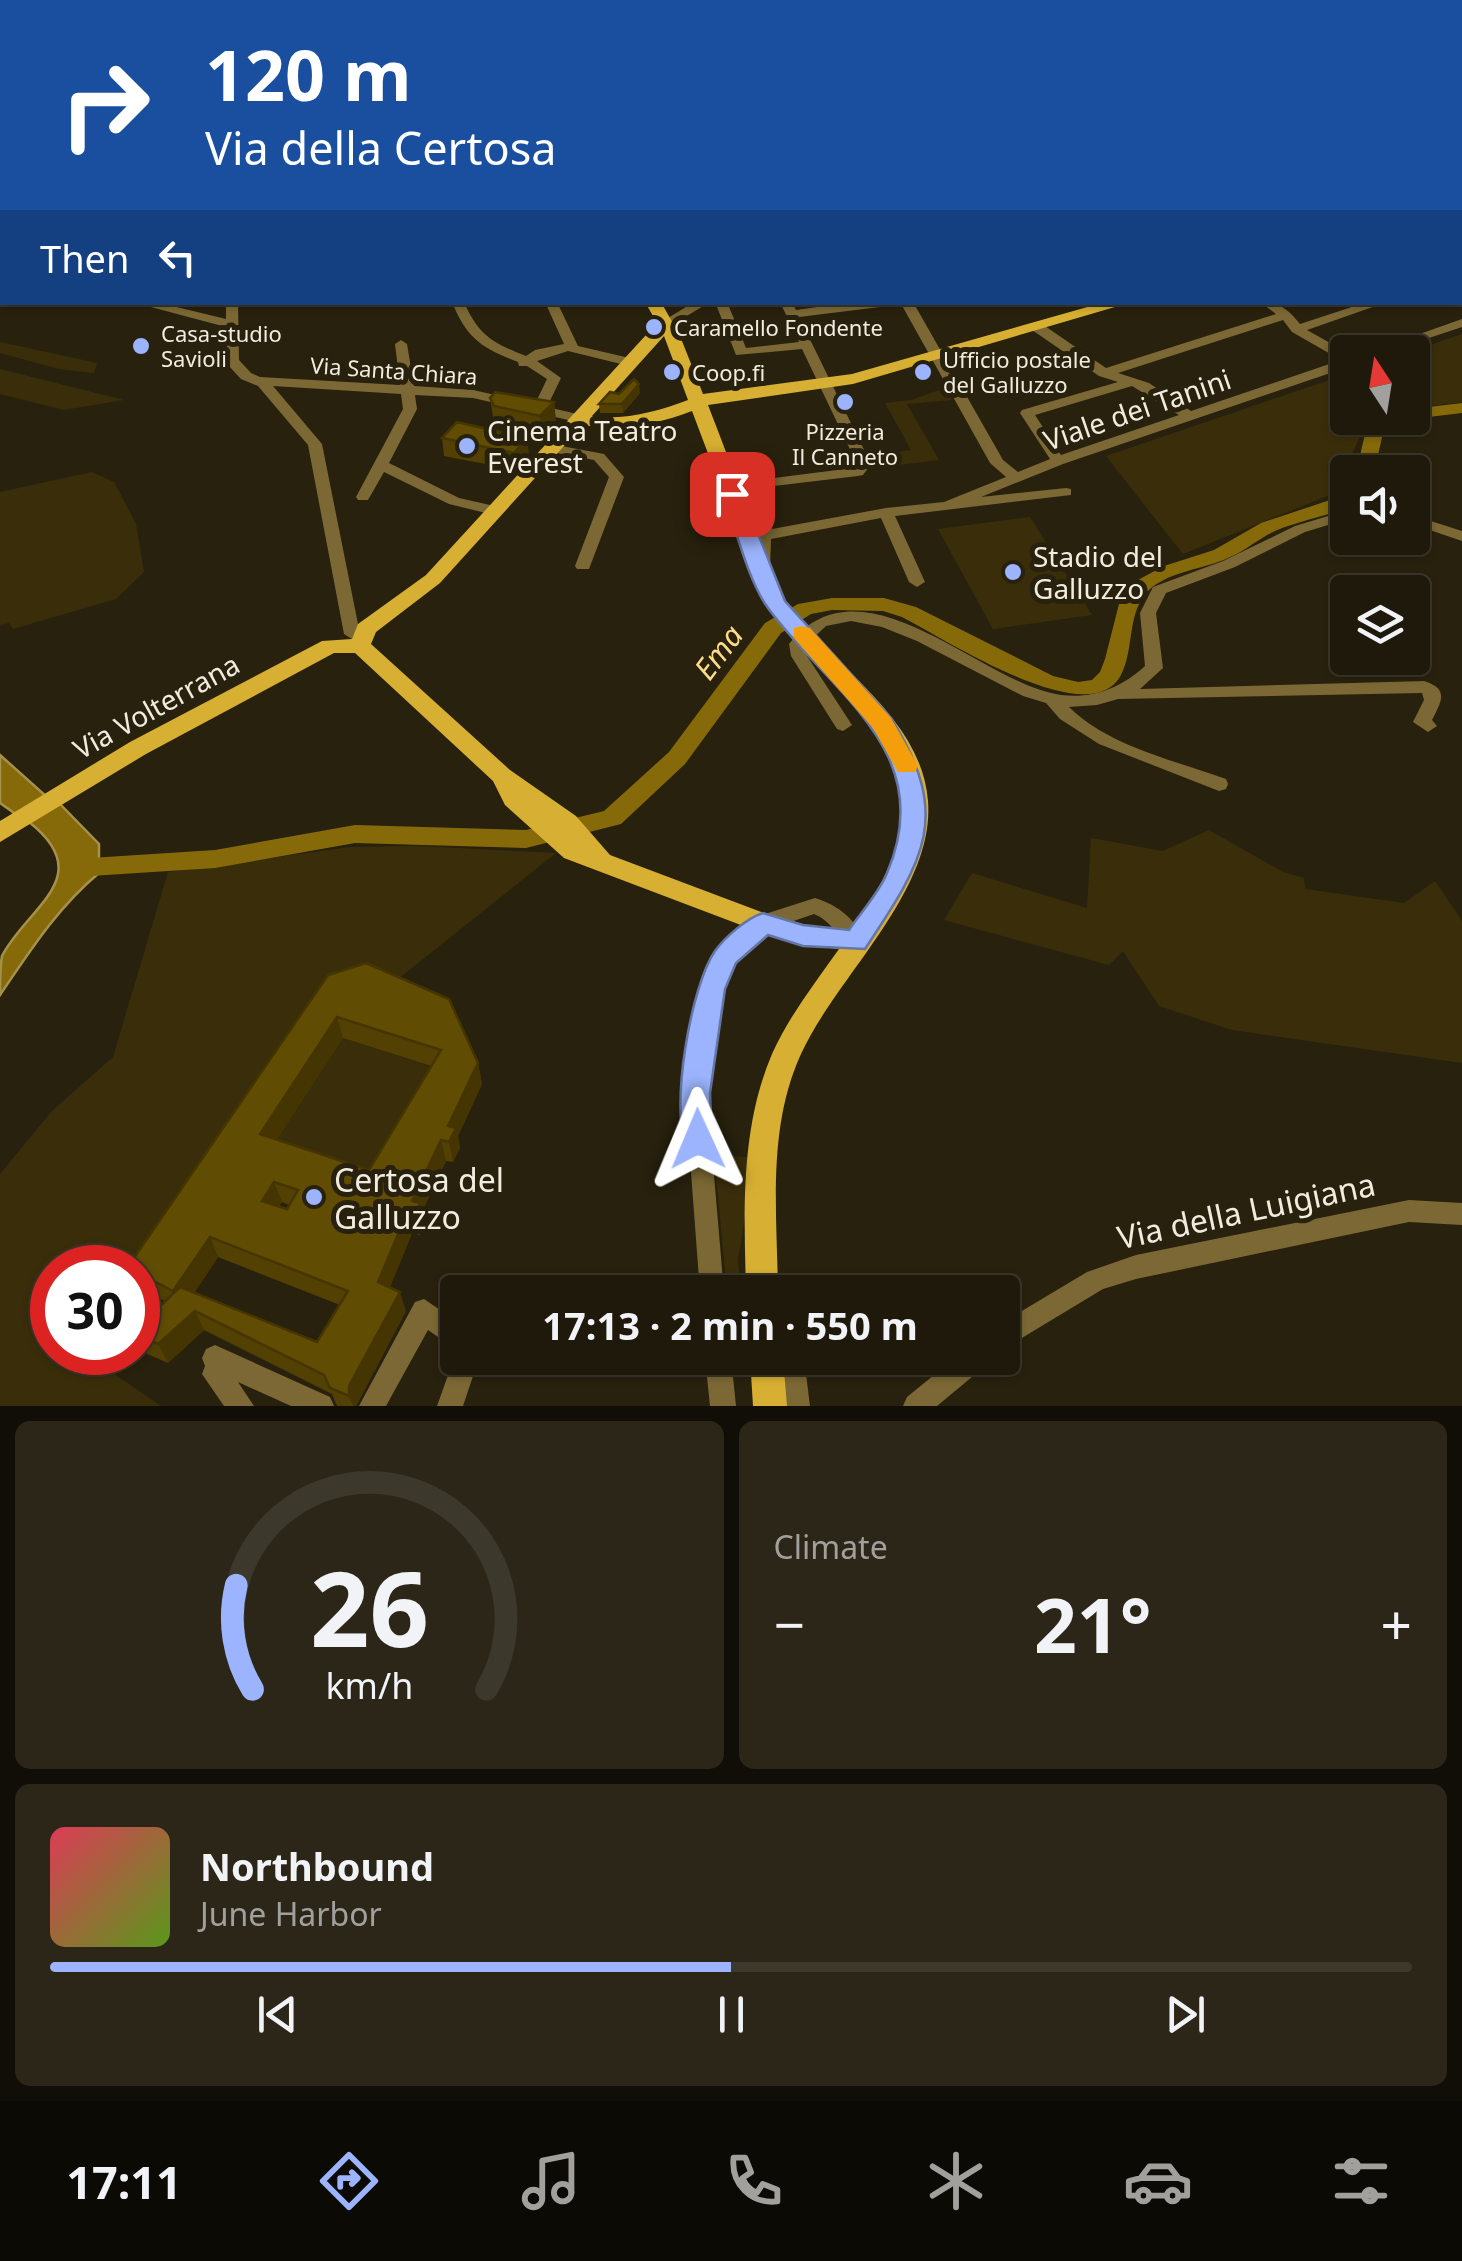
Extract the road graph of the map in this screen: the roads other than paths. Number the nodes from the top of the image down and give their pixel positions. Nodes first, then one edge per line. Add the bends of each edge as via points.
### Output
1 (151, 305) edge
2 (232, 305) edge
3 (459, 305) edge
4 (552, 305) edge
5 (655, 305) edge
6 (699, 305) edge
7 (722, 305) edge
8 (838, 305) edge
9 (908, 305) edge
10 (1114, 305) edge
11 (1271, 305) edge
12 (1372, 305) edge
13 (788, 308) edge
14 (1286, 315) junction
15 (1462, 322) edge
16 (666, 323) junction
17 (234, 325) junction
18 (1037, 327) junction
19 (1297, 329) junction
20 (1425, 335) edge
21 (401, 344) dead end
22 (806, 345) junction
23 (571, 346) junction
24 (1330, 349) edge
25 (936, 356) junction
26 (629, 362) junction
27 (524, 363) junction
28 (1330, 366) edge
29 (1104, 373) junction
30 (260, 381) junction
31 (1133, 382) junction
32 (824, 384) junction
33 (409, 390) junction
34 (698, 402) junction
35 (539, 409) junction
36 (1189, 416) junction
37 (581, 420) junction
38 (551, 448) junction
39 (1058, 461) junction
40 (380, 464) junction
41 (1018, 479) junction
42 (767, 483) junction
43 (730, 487) junction
44 (1066, 492) dead end
45 (362, 497) dead end
46 (944, 507) junction
47 (494, 510) junction
48 (886, 513) junction
49 (1330, 520) edge
50 (1430, 525) edge
51 (773, 534) junction
52 (1462, 536) edge
53 (582, 566) dead end
54 (762, 569) junction
55 (917, 582) dead end
56 (799, 630) junction
57 (347, 642) junction
58 (1120, 695) junction
59 (1052, 700) junction
60 (843, 725) dead end
61 (1428, 726) dead end
62 (1219, 784) dead end
63 (0, 833) edge
64 (763, 923) junction
65 (803, 936) junction
66 (856, 941) junction
67 (826, 986) junction
68 (1462, 1214) edge
69 (710, 1275) edge
70 (762, 1275) edge
71 (440, 1323) edge
72 (1020, 1327) edge
73 (460, 1375) edge
74 (720, 1375) edge
75 (768, 1375) edge
76 (793, 1375) edge
77 (954, 1375) edge
78 (241, 1406) edge
79 (321, 1406) edge
80 (372, 1406) edge
81 (450, 1406) edge
82 (723, 1406) edge
83 (770, 1406) edge
84 (796, 1406) edge
85 (916, 1406) edge

1 - 17 street
2 - 17 street
3 - 27 street via 488,347
4 - 23 street
5 - 16 main road
6 - 16 street
7 - 22 street via 740,352
8 - 13 street
9 - 25 street
10 - 18 main road
11 - 14 street
12 - 19 street
13 - 22 street
14 - 19 street
14 - 29 street
15 - 20 street
16 - 26 main road
16 - 34 main road
17 - 30 street via 232,361
18 - 25 main road
18 - 29 street
19 - 24 street
21 - 33 street
22 - 32 street
23 - 26 street
23 - 27 street
25 - 32 main road
25 - 41 street via 997,463
26 - 37 main road
27 - 35 street via 554,378
28 - 36 street, Viale dei Tanini
29 - 31 street
30 - 33 street, Via Santa Chiara
30 - 57 street via 315,444
31 - 36 street
31 - 39 street via 1027,413
32 - 34 main road
32 - 42 street via 864,464 858,472
33 - 35 street, Via Santa Chiara via 473,394
33 - 40 street via 410,409
34 - 37 main road via 668,414
34 - 43 main road
35 - 37 street, Via Santa Chiara
36 - 39 street, Viale dei Tanini
37 - 38 main road
38 - 47 main road
38 - 53 street via 599,458 618,477
39 - 41 street, Viale dei Tanini
40 - 45 street
40 - 47 street via 454,501
41 - 46 street, Viale dei Tanini
42 - 43 street
42 - 51 street
43 - 54 main road
44 - 46 street
46 - 48 street
47 - 57 main road, Via Volterrana via 421,589
48 - 51 street via 850,512
48 - 55 street
49 - 58 street via 1159,590 1148,605 1154,668
50 - 52 street
51 - 54 street
54 - 56 main road via 778,607
56 - 59 street via 834,619 878,621
56 - 60 street via 798,656
56 - 66 main road via 882,723 905,763 916,802 907,860
57 - 63 main road, Via Volterrana via 67,790
57 - 64 main road via 587,852
58 - 59 street
58 - 61 street via 1424,687 1433,700 1422,722
59 - 62 street via 1063,715 1106,739
64 - 65 main road
64 - 66 street via 815,906 842,920
64 - 69 street via 717,970 698,1077
65 - 66 main road
65 - 67 main road via 822,951
66 - 67 main road
67 - 70 main road via 788,1052 772,1096 760,1200
68 - 72 street, Via della Luigiana via 1408,1211 1136,1267 1096,1280
71 - 80 street via 424,1310
73 - 81 street
74 - 82 street
75 - 83 main road
76 - 84 street
77 - 85 street
78 - 79 street via 215,1366

